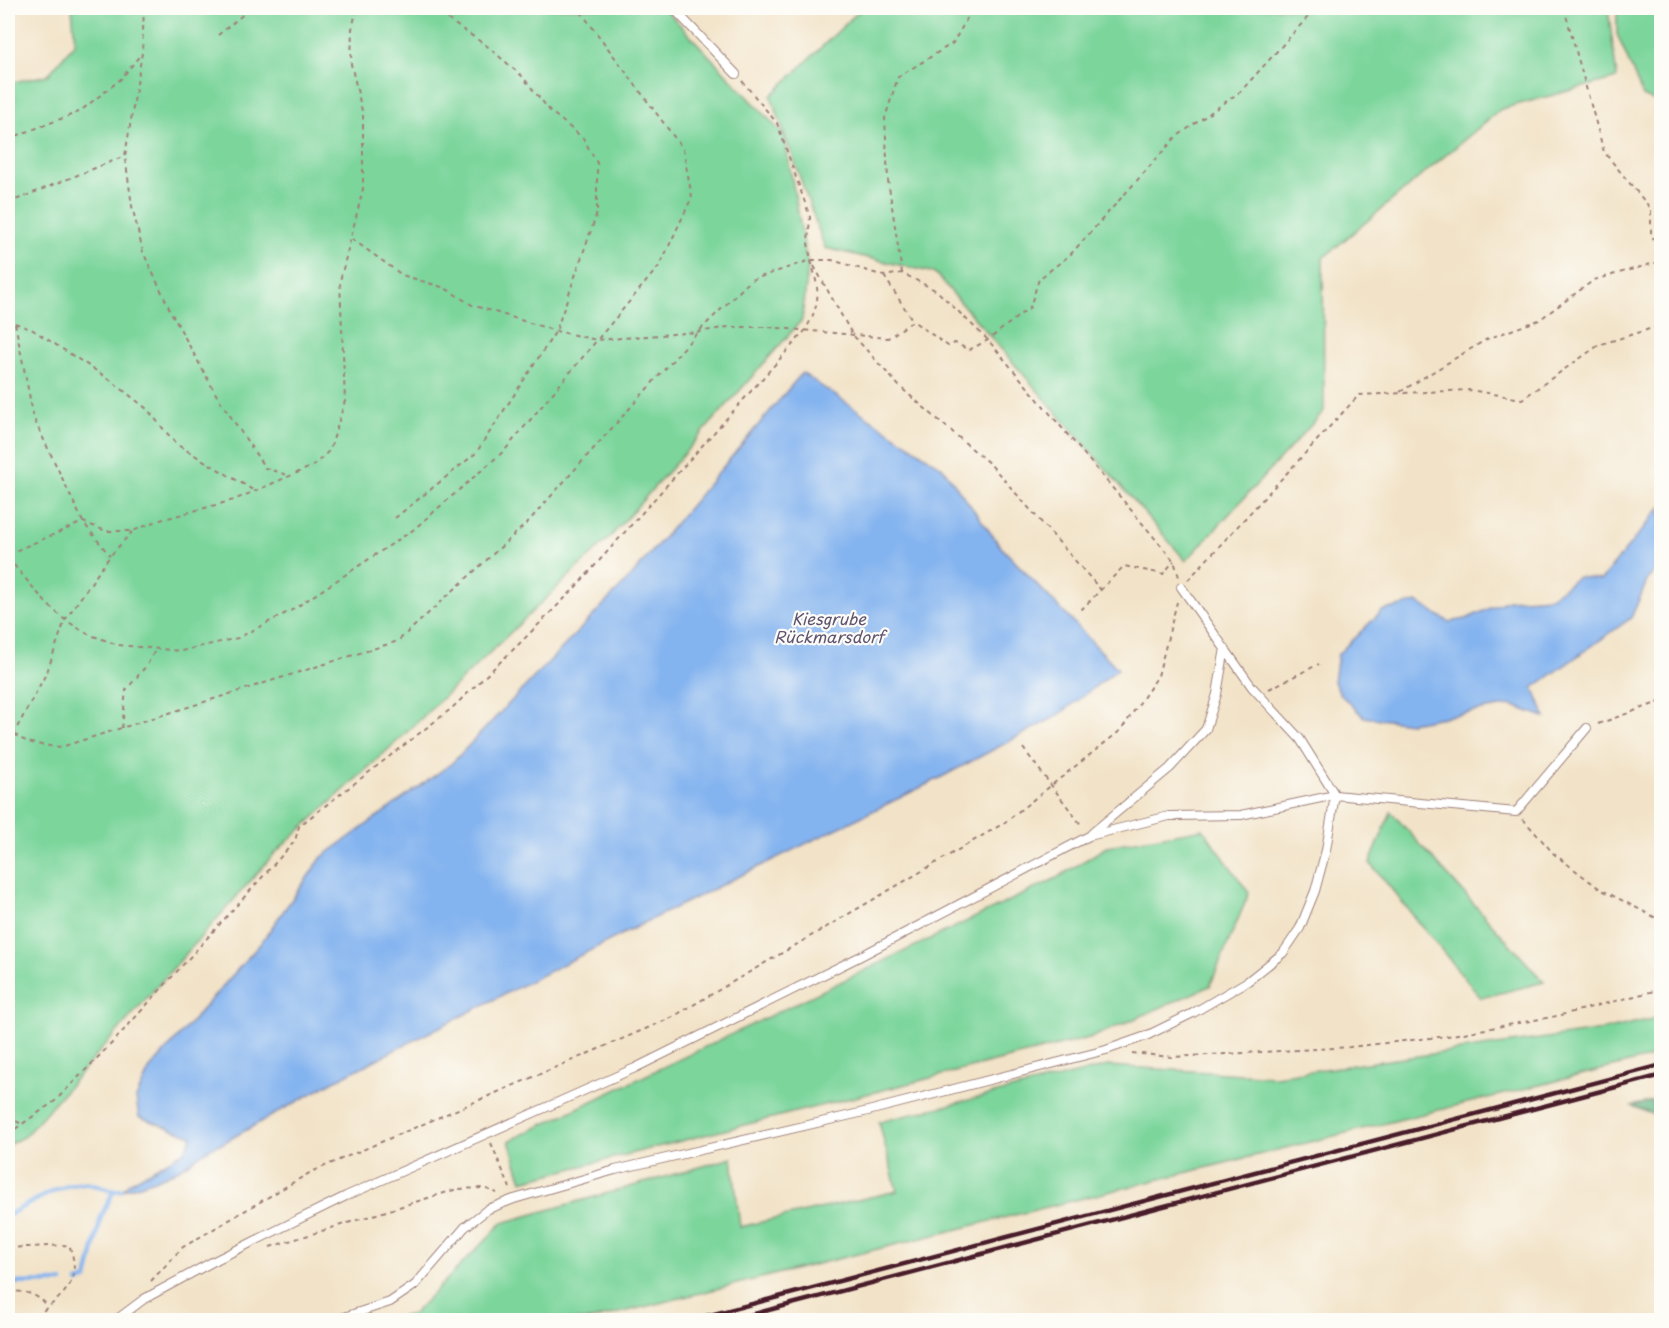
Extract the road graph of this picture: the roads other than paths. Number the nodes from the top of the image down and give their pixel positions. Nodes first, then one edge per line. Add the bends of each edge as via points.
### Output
1 (673, 8) edge
2 (736, 74) road end
3 (1181, 587) road end
4 (1225, 648) junction
5 (1587, 728) road end
6 (1335, 795) junction
7 (1089, 836) junction
8 (116, 1320) edge
9 (335, 1320) edge

1 - 2 lane
3 - 4 lane
4 - 6 lane via 1300,740
4 - 7 lane via 1206,729 1170,768
5 - 6 lane via 1516,812
6 - 7 lane via 1241,815 1169,816
6 - 9 lane via 1315,891 1300,927 1283,953 1248,981 1146,1036 1095,1053 615,1170 514,1199 488,1209 465,1227 415,1285 390,1302
7 - 8 lane via 859,957 635,1068 346,1196 235,1251 144,1299

